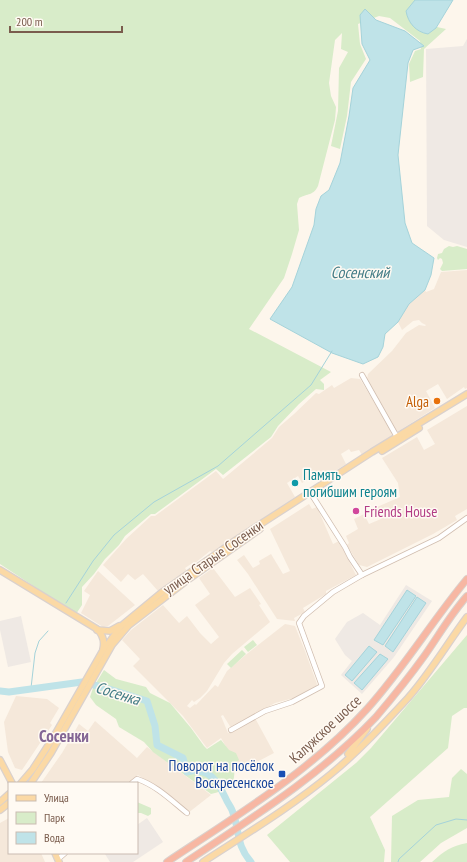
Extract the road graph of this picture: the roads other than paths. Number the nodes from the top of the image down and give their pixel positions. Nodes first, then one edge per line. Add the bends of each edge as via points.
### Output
1 (362, 375) dead end
2 (467, 394) edge
3 (467, 398) edge
4 (397, 437) junction
5 (311, 493) junction
6 (467, 518) edge
7 (0, 570) edge
8 (362, 575) junction
9 (467, 579) edge
10 (467, 596) edge
11 (467, 617) edge
12 (121, 626) junction
13 (97, 630) junction
14 (102, 652) junction
15 (93, 674) junction
16 (78, 700) junction
17 (375, 717) junction
18 (231, 730) dead end
19 (0, 760) edge
20 (338, 767) junction
21 (11, 782) edge
22 (22, 782) edge
23 (31, 782) edge
24 (133, 782) edge
25 (8, 795) edge
26 (0, 802) edge
27 (8, 804) edge
28 (0, 810) edge
29 (187, 814) dead end
30 (167, 862) edge
31 (186, 862) edge
32 (203, 862) edge

1 - 4 street
2 - 4 main road, улица Старые Сосенки
3 - 5 main road, улица Старые Сосенки
4 - 5 main road, улица Старые Сосенки
5 - 8 street
5 - 12 main road, улица Старые Сосенки via 236,540
5 - 15 main road, улица Старые Сосенки via 212,562 129,625
6 - 8 street via 439,538
7 - 13 main road
8 - 18 street via 333,592 299,623 322,686 292,702 265,711
9 - 30 highway, Калужское шоссе via 448,601 392,681 339,738 302,770
10 - 17 highway, Калужское шоссе via 409,677
11 - 20 main road via 409,697
12 - 13 main road via 110,631
12 - 14 main road, улица Старые Сосенки
13 - 14 main road via 104,638
14 - 15 main road, улица Старые Сосенки
15 - 16 main road, улица Старые Сосенки
16 - 22 main road, улица Старые Сосенки
16 - 23 main road, улица Старые Сосенки via 52,753
17 - 20 main road
17 - 31 highway, Калужское шоссе via 308,779
19 - 21 main road
20 - 32 main road via 308,792
24 - 29 street via 137,779 143,782
25 - 26 main road
27 - 28 main road

